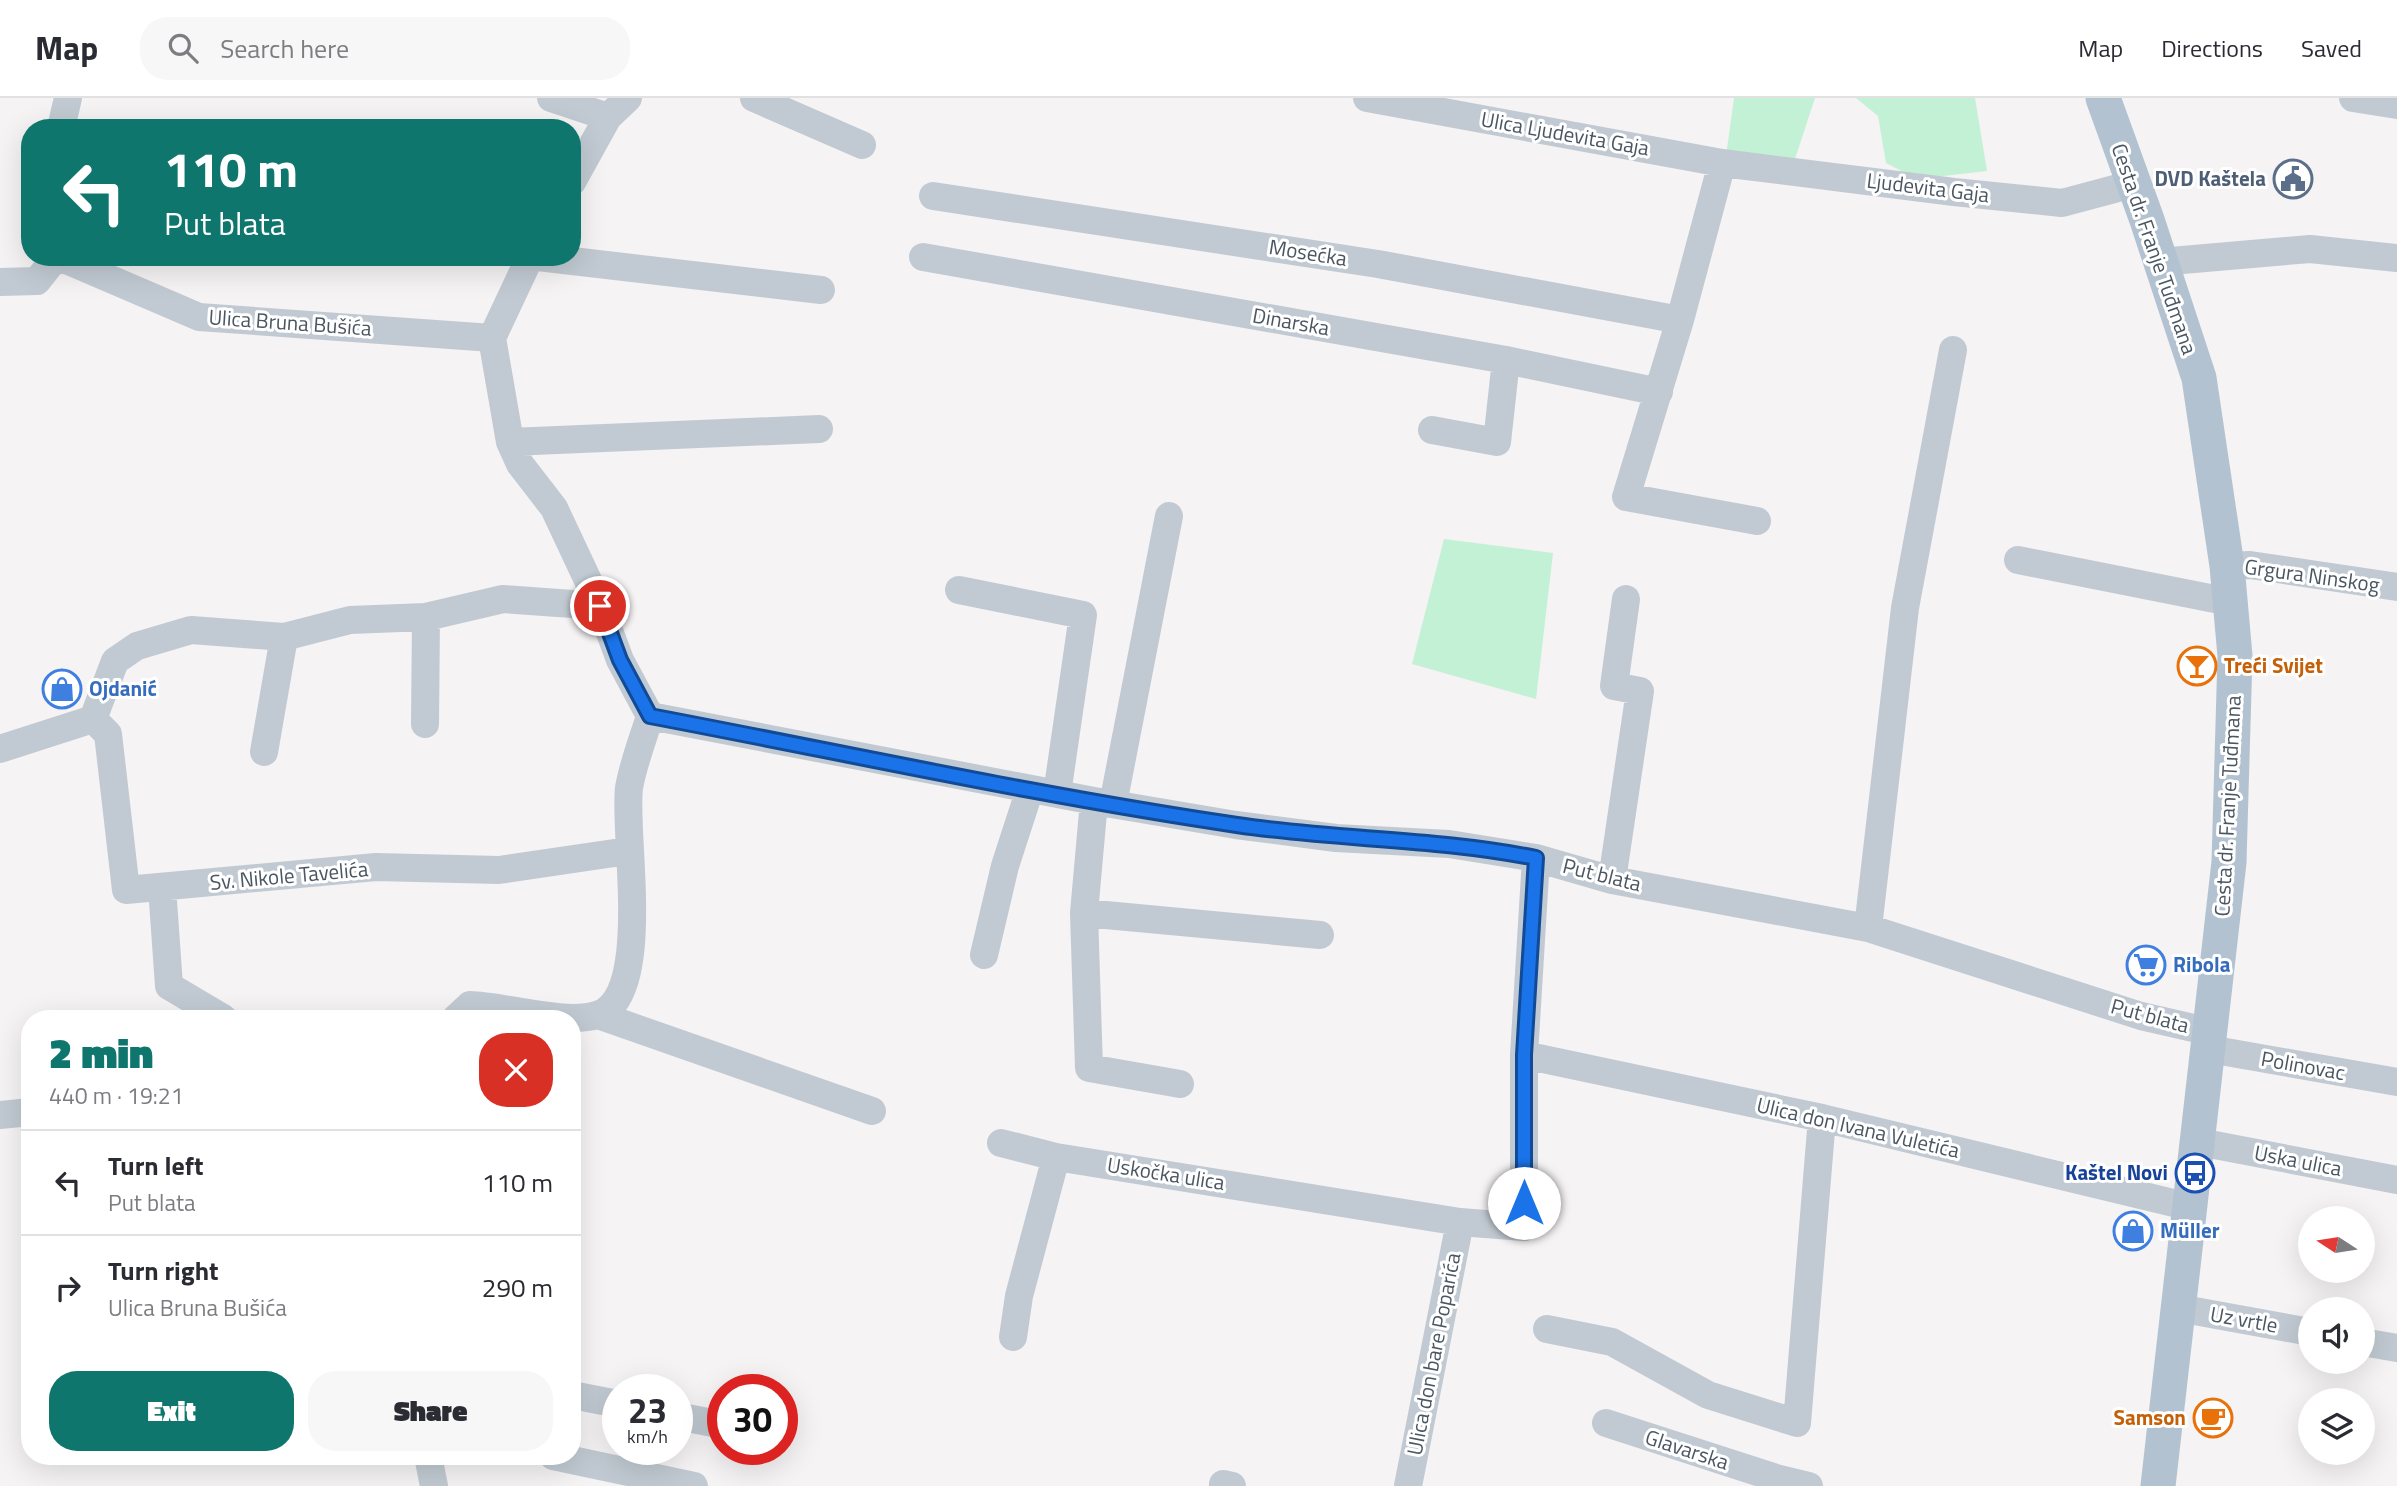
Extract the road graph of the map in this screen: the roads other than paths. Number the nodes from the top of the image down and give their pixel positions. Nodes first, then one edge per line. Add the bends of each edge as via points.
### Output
1 (68, 98) edge
2 (551, 98) edge
3 (754, 98) edge
4 (1367, 98) edge
5 (2103, 98) edge
6 (2353, 98) edge
7 (2397, 105) edge
8 (618, 107) edge
9 (63, 119) edge
10 (862, 145) dead end
11 (1722, 163) junction
12 (581, 167) edge
13 (2133, 184) junction
14 (933, 196) dead end
15 (923, 257) dead end
16 (2397, 258) edge
17 (581, 262) edge
18 (2159, 262) junction
19 (50, 266) edge
20 (78, 266) edge
21 (526, 266) edge
22 (0, 282) edge
23 (821, 290) dead end
24 (1680, 320) junction
25 (492, 338) junction
26 (1953, 350) dead end
27 (1506, 360) junction
28 (1659, 392) junction
29 (819, 429) dead end
30 (1432, 430) dead end
31 (510, 442) junction
32 (1169, 516) dead end
33 (1756, 521) dead end
34 (2018, 560) dead end
35 (2227, 566) junction
36 (2397, 587) edge
37 (959, 590) dead end
38 (1626, 599) dead end
39 (2230, 602) junction
40 (600, 606) junction
41 (426, 617) junction
42 (284, 636) junction
43 (650, 716) junction
44 (93, 719) junction
45 (425, 724) dead end
46 (0, 749) edge
47 (264, 752) dead end
48 (1044, 791) junction
49 (1103, 803) junction
50 (628, 851) junction
51 (1536, 858) junction
52 (1612, 880) junction
53 (162, 887) junction
54 (1084, 913) junction
55 (1868, 928) junction
56 (1320, 935) dead end
57 (984, 955) dead end
58 (210, 1010) edge
59 (465, 1010) edge
60 (518, 1010) edge
61 (598, 1015) junction
62 (581, 1016) edge
63 (2210, 1041) junction
64 (1524, 1055) junction
65 (2397, 1082) edge
66 (1180, 1084) dead end
67 (872, 1111) dead end
68 (21, 1113) edge
69 (0, 1115) edge
70 (1822, 1118) junction
71 (2199, 1142) junction
72 (1001, 1143) dead end
73 (1056, 1157) junction
74 (2397, 1180) edge
75 (2190, 1207) junction
76 (1460, 1222) junction
77 (2178, 1308) junction
78 (1547, 1329) dead end
79 (2298, 1330) edge
80 (1013, 1337) dead end
81 (2375, 1344) edge
82 (2397, 1348) edge
83 (581, 1397) edge
84 (602, 1401) edge
85 (1606, 1423) dead end
86 (581, 1462) edge
87 (430, 1465) edge
88 (434, 1486) edge
89 (694, 1486) edge
90 (1408, 1486) edge
91 (1809, 1486) edge
92 (2158, 1486) edge

1 - 9 street
2 - 8 street
3 - 10 street
4 - 11 street, Ulica Ljudevita Gaja
5 - 13 main road, Cesta dr. Franje Tuđmana
6 - 7 street
8 - 12 street
11 - 13 street, Ljudevita Gaja via 2062,202
11 - 24 street
13 - 18 main road, Cesta dr. Franje Tuđmana
14 - 24 street, Mosećka via 1378,264
15 - 27 street, Dinarska
16 - 18 street via 2310,249
17 - 23 street
18 - 35 main road, Cesta dr. Franje Tuđmana via 2199,377
19 - 22 street via 37,281
20 - 25 street, Ulica Bruna Bušića via 199,317
21 - 25 street
24 - 28 street
25 - 31 street
26 - 55 street via 1905,608
27 - 28 street, Dinarska
27 - 30 street via 1497,442
28 - 33 street via 1626,497
29 - 31 street
31 - 40 street via 520,464 554,508
32 - 49 street
34 - 39 street
35 - 36 street, Grgura Ninskog via 2250,565
35 - 39 main road, Cesta dr. Franje Tuđmana
37 - 48 street via 1083,615
38 - 52 street via 1614,686 1640,691
39 - 63 main road, Cesta dr. Franje Tuđmana via 2235,656 2230,862
40 - 41 street via 503,599
40 - 43 street via 620,660
41 - 42 street via 349,621
41 - 45 street
42 - 44 street via 191,630 137,646 115,661
42 - 47 street
43 - 48 street, Put blata
43 - 50 street via 629,787
44 - 46 street
44 - 53 street, Sv. Nikole Tavelića via 108,734 126,890
48 - 49 street, Put blata
48 - 57 street via 1004,866
49 - 51 street, Put blata via 1324,837 1449,844
49 - 54 street
50 - 53 street, Sv. Nikole Tavelića via 499,870 376,867
50 - 61 street via 633,947 624,984 613,1005
51 - 52 street, Put blata
51 - 64 street
52 - 55 street, Put blata
53 - 58 street via 169,986
54 - 56 street
54 - 66 street via 1088,1068
55 - 63 street, Put blata
59 - 60 street via 470,1005
61 - 62 street
61 - 67 street
63 - 65 street, Polinovac
63 - 71 main road, Cesta dr. Franje Tuđmana
64 - 70 street, Ulica don Ivana Vuletića
64 - 76 street, Uskočka ulica via 1524,1227
68 - 69 street
70 - 75 street, Ulica don Ivana Vuletića
70 - 78 street via 1797,1423 1708,1395 1612,1342
71 - 74 street, Uska ulica
71 - 75 main road, Cesta dr. Franje Tuđmana
72 - 73 street, Uskočka ulica
73 - 76 street, Uskočka ulica
73 - 80 street via 1019,1296
75 - 77 main road, Cesta dr. Franje Tuđmana
76 - 90 street, Ulica don bare Poparića
77 - 79 street, Uz vrtle
77 - 92 main road, Cesta dr. Franje Tuđmana
81 - 82 street
83 - 84 street
85 - 91 street, Glavarska
86 - 89 street
87 - 88 street

